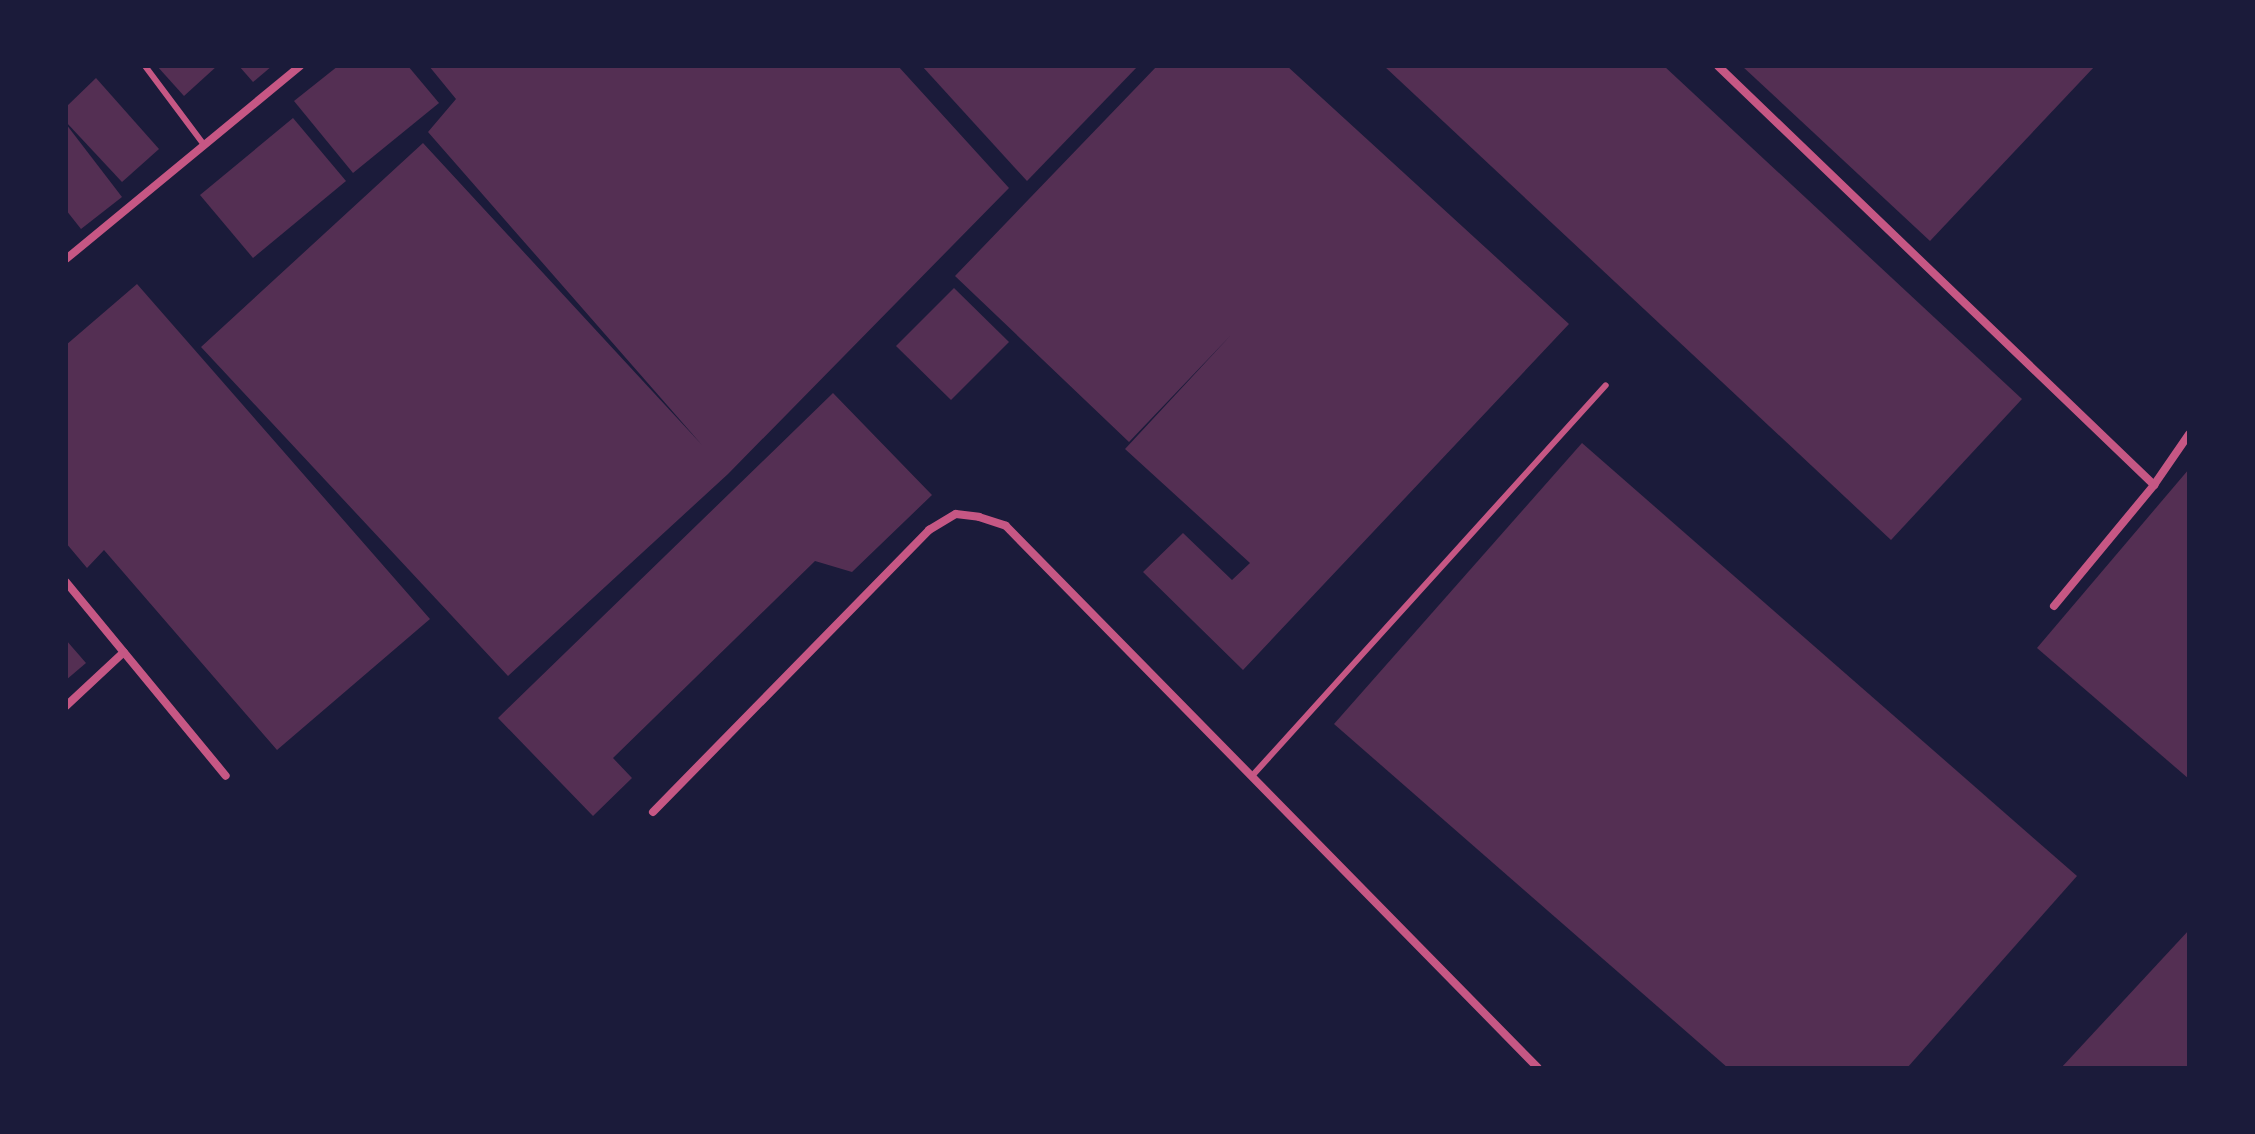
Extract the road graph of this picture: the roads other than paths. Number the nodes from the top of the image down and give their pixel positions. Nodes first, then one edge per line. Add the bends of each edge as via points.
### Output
1 (145, 66) edge
2 (300, 66) edge
3 (1718, 66) edge
4 (204, 145) junction
5 (66, 259) edge
6 (1606, 385) dead end
7 (2189, 434) edge
8 (2154, 485) junction
9 (66, 582) edge
10 (2054, 606) dead end
11 (124, 652) junction
12 (66, 706) edge
13 (226, 776) dead end
14 (1252, 776) junction
15 (653, 812) dead end
16 (1538, 1068) edge

1 - 4 lane
2 - 4 street
3 - 8 street
4 - 5 street
6 - 14 lane
7 - 8 street
8 - 10 street
9 - 11 street
11 - 12 street
11 - 13 street
14 - 15 street via 1006,526 956,514 929,530
14 - 16 street

